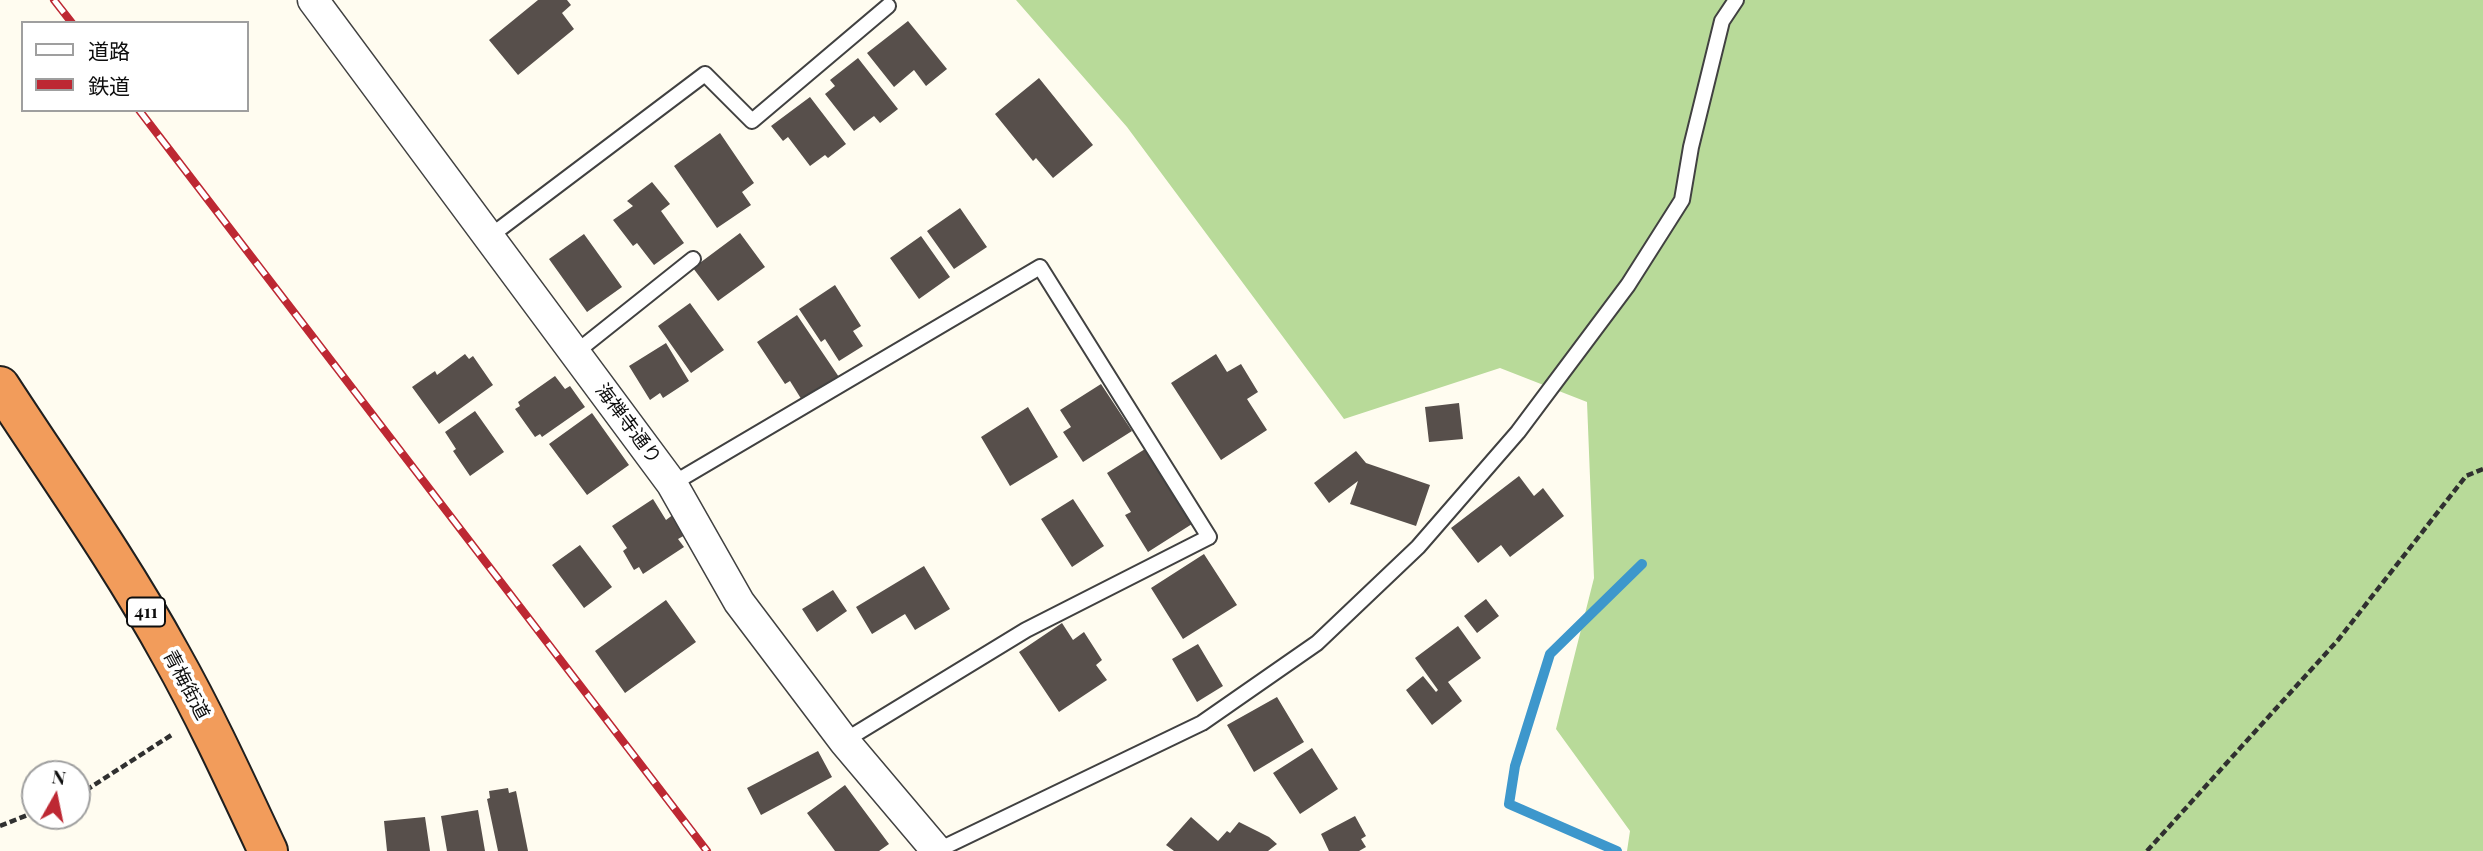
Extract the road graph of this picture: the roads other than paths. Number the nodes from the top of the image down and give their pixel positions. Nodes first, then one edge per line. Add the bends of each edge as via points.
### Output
1 (313, 0) edge
2 (1736, 0) edge
3 (888, 5) dead end
4 (489, 237) junction
5 (693, 259) dead end
6 (575, 353) junction
7 (0, 386) edge
8 (673, 484) junction
9 (844, 741) junction
10 (268, 851) edge
11 (937, 851) edge

1 - 4 street, 海禅寺通り
2 - 11 lane via 1722,21 1682,200 1628,285 1518,432 1418,547 1317,643 1202,723
3 - 4 lane via 752,121 705,74
4 - 6 street, 海禅寺通り
5 - 6 lane
6 - 8 street, 海禅寺通り
7 - 10 highway, 青梅街道 / 411 via 171,654
8 - 9 street, 海禅寺通り via 738,602
8 - 9 lane via 1040,267 1209,537 1026,630
9 - 11 street, 海禅寺通り

